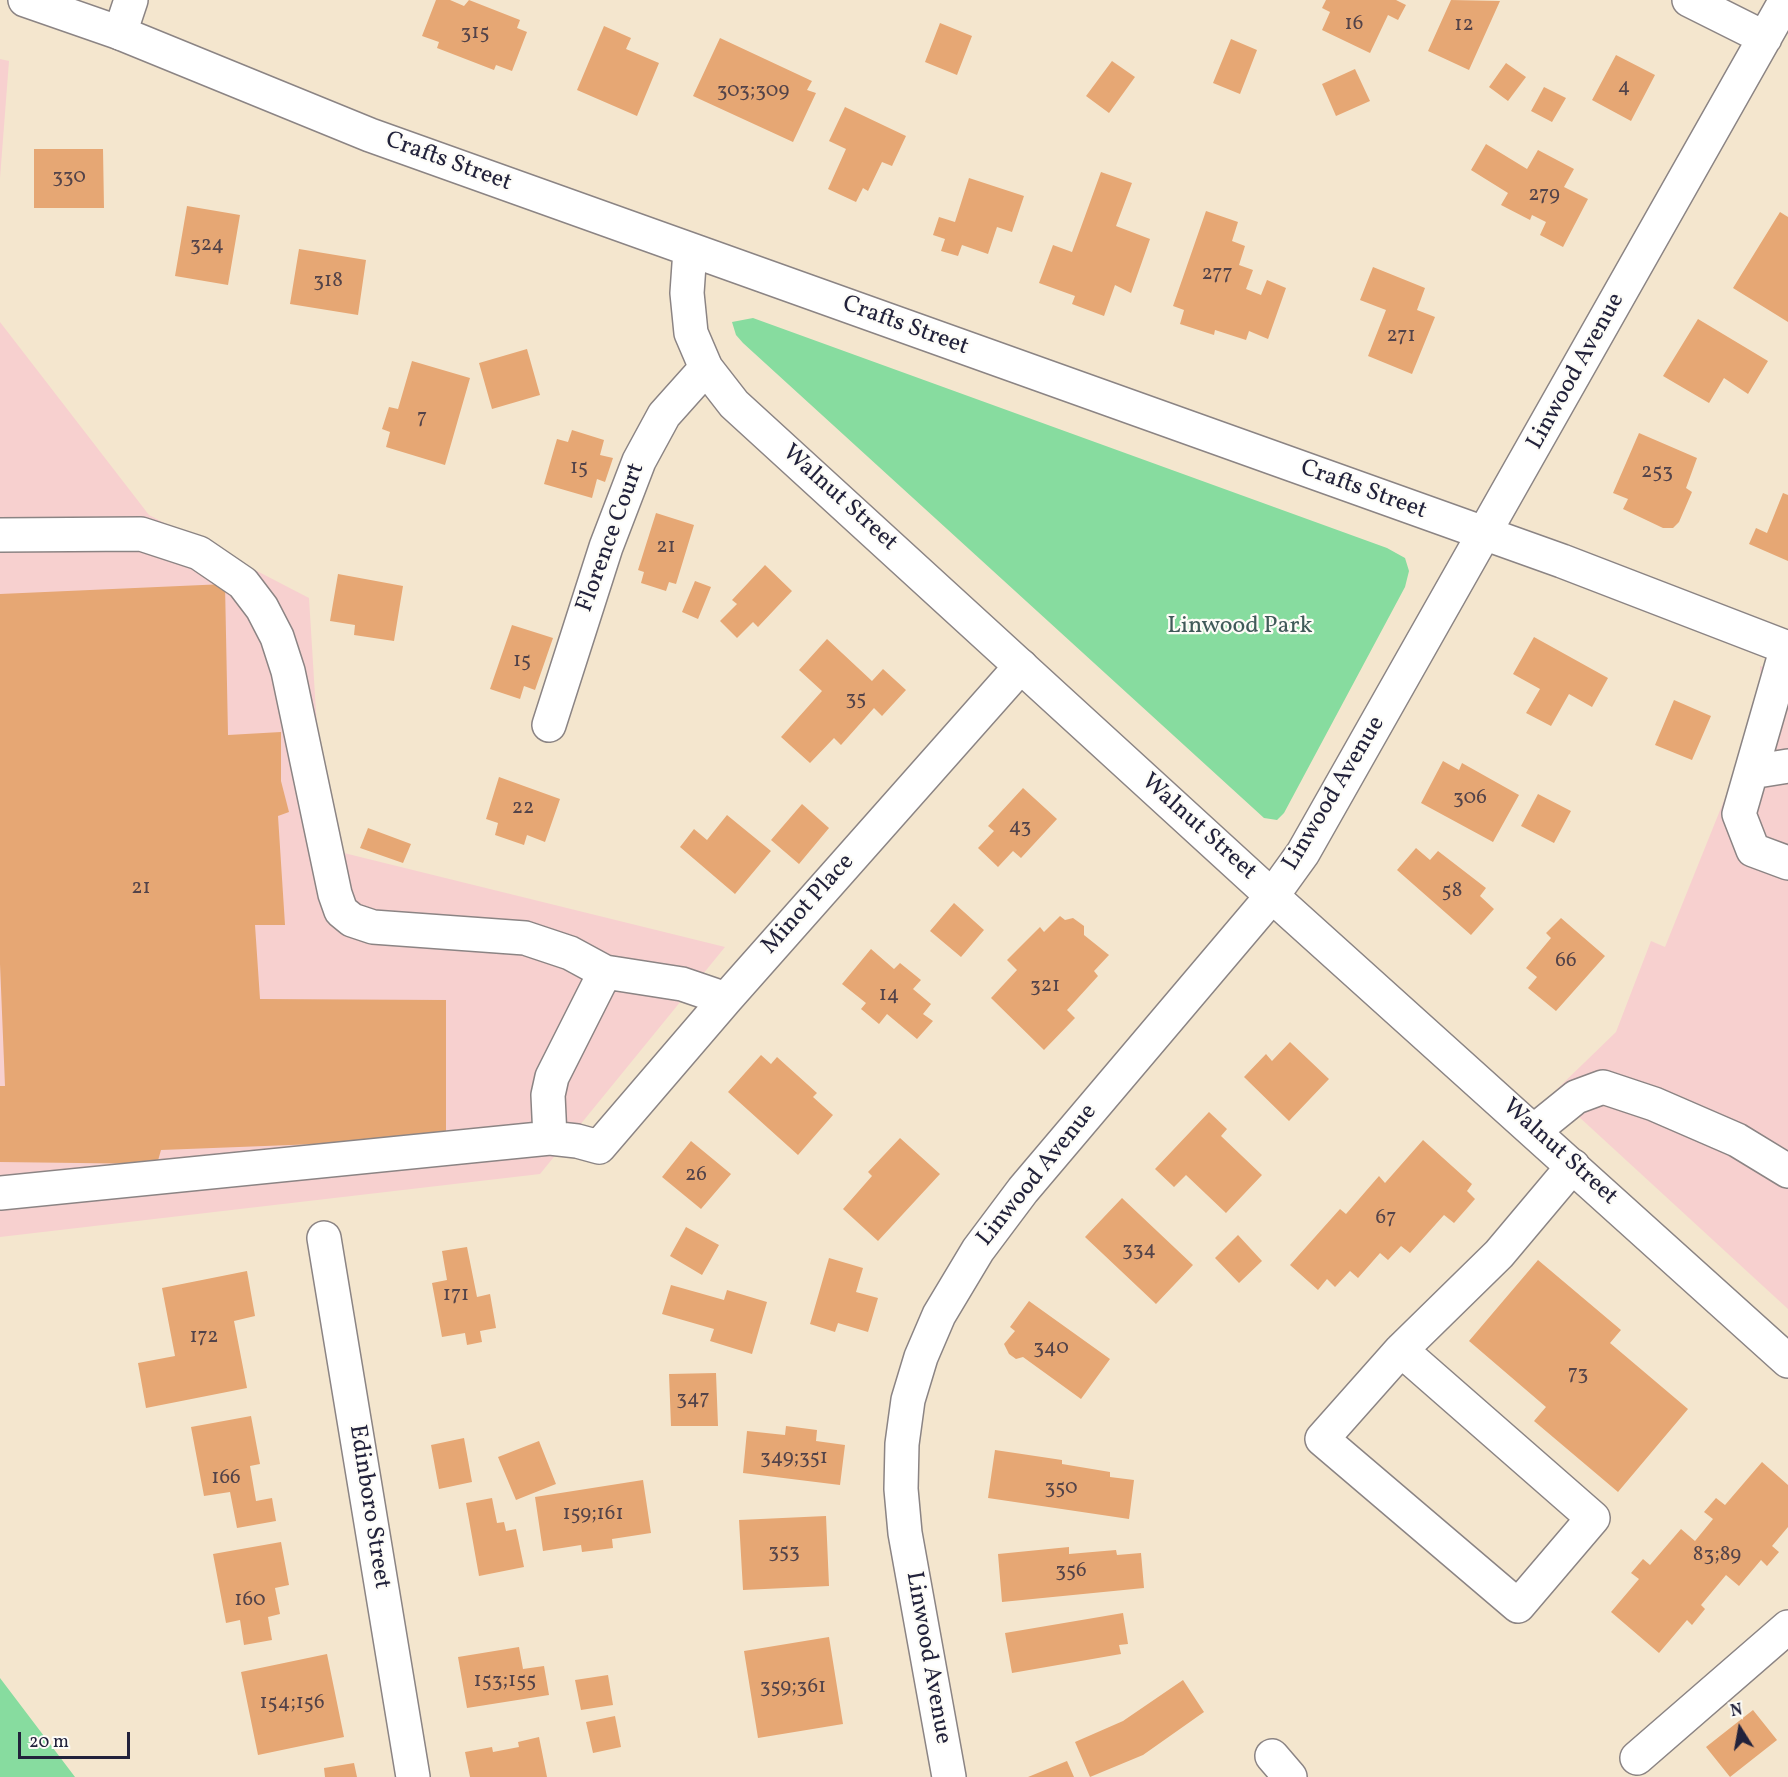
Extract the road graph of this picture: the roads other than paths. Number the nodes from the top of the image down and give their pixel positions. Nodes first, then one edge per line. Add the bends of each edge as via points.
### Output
1 (25, 0) edge
2 (131, 0) edge
3 (1689, 0) edge
4 (1786, 0) edge
5 (74, 7) edge
6 (120, 33) junction
7 (1765, 38) junction
8 (690, 250) junction
9 (706, 368) junction
10 (0, 535) edge
11 (1485, 535) junction
12 (1787, 647) edge
13 (1021, 666) junction
14 (549, 725) dead end
15 (1788, 766) edge
16 (1751, 772) junction
17 (1788, 863) edge
18 (1272, 896) junction
19 (605, 972) junction
20 (726, 999) junction
21 (1534, 1131) junction
22 (549, 1138) junction
23 (1573, 1166) junction
24 (1788, 1171) edge
25 (0, 1193) edge
26 (324, 1238) dead end
27 (1401, 1350) junction
28 (1788, 1361) edge
29 (1788, 1627) edge
30 (1637, 1758) dead end
31 (413, 1777) edge
32 (949, 1777) edge

1 - 5 street, Crafts Street
2 - 6 street
3 - 7 street
4 - 7 street, Linwood Avenue
5 - 6 street, Crafts Street
6 - 8 street, Crafts Street via 370,135
7 - 11 street, Linwood Avenue
8 - 9 street, Walnut Street via 688,322
8 - 11 street, Crafts Street
9 - 13 street, Walnut Street via 740,409
9 - 14 street, Florence Court via 664,415 639,461 606,547
10 - 19 street via 141,534 199,553 243,583 277,637 288,671 335,894 341,911 352,921 373,927 525,938 570,953
11 - 12 street, Crafts Street
11 - 18 street, Linwood Avenue via 1311,840
12 - 16 street
13 - 18 street, Walnut Street
13 - 20 street, Minot Place
15 - 16 street
16 - 17 street via 1739,814 1753,850
18 - 21 street, Walnut Street
18 - 32 street, Linwood Avenue via 1003,1215 950,1293 921,1357 904,1422 901,1489 905,1533
19 - 20 street via 682,984
19 - 22 street via 552,1077 548,1095
20 - 22 street, Minot Place via 599,1147
21 - 23 street, Walnut Street
21 - 24 street via 1576,1097 1604,1087 1737,1140
22 - 25 street
23 - 27 street via 1499,1254
23 - 28 street, Walnut Street
26 - 31 street, Edinboro Street
27 - 27 street via 1322,1439 1518,1606 1593,1518
29 - 30 street

